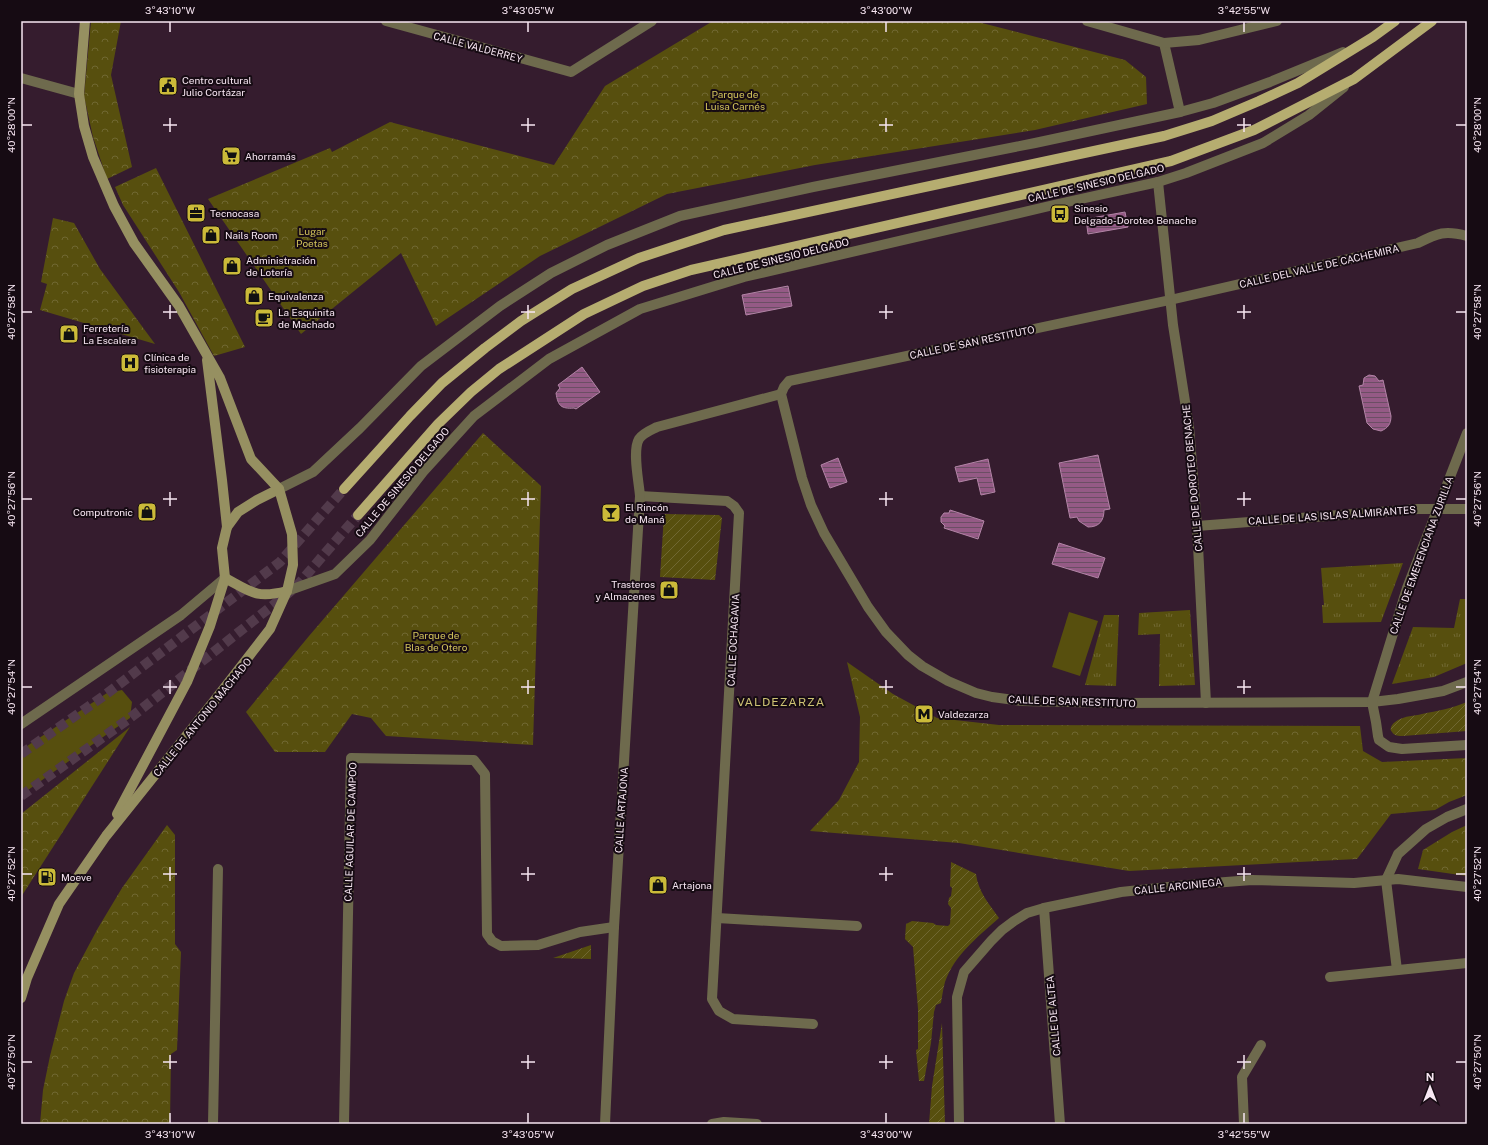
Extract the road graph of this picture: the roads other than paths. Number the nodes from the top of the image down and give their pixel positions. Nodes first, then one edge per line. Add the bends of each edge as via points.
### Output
1 (85, 21) edge
2 (386, 21) edge
3 (652, 21) edge
4 (1087, 21) edge
5 (1277, 21) edge
6 (1395, 21) edge
7 (1432, 21) edge
8 (1164, 42) junction
9 (1362, 44) junction
10 (21, 78) edge
11 (1354, 79) junction
12 (79, 94) junction
13 (1180, 112) junction
14 (1158, 182) junction
15 (1467, 236) edge
16 (1170, 300) junction
17 (207, 356) junction
18 (781, 394) junction
19 (1467, 433) edge
20 (278, 489) junction
21 (344, 490) tunnel mouth
22 (640, 496) junction
23 (1438, 508) junction
24 (1467, 509) edge
25 (358, 515) tunnel mouth
26 (1197, 526) junction
27 (227, 527) junction
28 (225, 578) junction
29 (287, 591) junction
30 (1467, 682) edge
31 (1372, 702) junction
32 (1206, 703) junction
33 (21, 724) edge
34 (1467, 745) edge
35 (1467, 809) edge
36 (106, 836) junction
37 (218, 869) dead end
38 (1386, 880) junction
39 (1467, 887) edge
40 (1044, 908) junction
41 (717, 918) junction
42 (857, 926) dead end
43 (614, 927) junction
44 (1467, 963) edge
45 (1397, 970) junction
46 (1330, 977) dead end
47 (21, 998) edge
48 (813, 1024) dead end
49 (1260, 1045) dead end
50 (213, 1124) edge
51 (344, 1124) edge
52 (605, 1124) edge
53 (712, 1124) edge
54 (757, 1124) edge
55 (959, 1124) edge
56 (1060, 1124) edge
57 (1244, 1124) edge

1 - 12 street, CALLE DE ANTONIO MACHADO
2 - 3 street, CALLE VALDERREY via 571,72
4 - 8 street
5 - 8 street via 1199,40
6 - 9 main road
7 - 11 main road, CALLE DE SINESIO DELGADO
8 - 13 street
9 - 13 street via 1235,96
9 - 21 main road via 1298,83 1212,121 1164,136 724,230 639,258 572,289 521,321 485,348 442,383
10 - 12 street
11 - 14 street, CALLE DE SINESIO DELGADO via 1309,115 1263,143
11 - 25 main road, CALLE DE SINESIO DELGADO via 1254,130 1171,161 691,270 642,286 584,314 482,383 438,424
12 - 17 street, CALLE DE ANTONIO MACHADO via 84,126 93,156 114,206 134,243 179,306
13 - 20 street via 680,216 607,245 551,273 500,306 421,366 313,472
14 - 16 street, CALLE DE DOROTEO BENACHE
14 - 29 street, CALLE DE SINESIO DELGADO via 744,277 640,309 549,359 474,416 423,472 370,540 335,574
15 - 16 street, CALLE DEL VALLE DE CACHEMIRA via 1452,232 1436,234 1418,243
16 - 18 street, CALLE DE SAN RESTITUTO via 789,381
16 - 26 street, CALLE DE DOROTEO BENACHE via 1189,427
17 - 20 street, CALLE DE ANTONIO MACHADO via 220,378 251,459
17 - 27 street, CALLE DE ANTONIO MACHADO
18 - 22 street via 646,432 639,439 636,448
18 - 32 street, CALLE DE SAN RESTITUTO via 802,478 824,533 877,621 897,644 922,666 948,681 992,697 1072,702
19 - 23 street, CALLE DE EMERENCIANA ZURILLA
20 - 27 street, CALLE DE ANTONIO MACHADO via 238,512
20 - 29 street, CALLE DE ANTONIO MACHADO via 292,534 293,565
22 - 41 street, CALLE OCHAGAVIA via 727,501 739,513
22 - 43 street, CALLE ARTAJONA
23 - 24 street, CALLE DE LAS ISLAS ALMIRANTES
23 - 26 street, CALLE DE LAS ISLAS ALMIRANTES
23 - 31 street, CALLE DE EMERENCIANA ZURILLA via 1407,588
26 - 32 street, CALLE DE DOROTEO BENACHE
27 - 28 street, CALLE DE ANTONIO MACHADO via 222,548
28 - 29 street via 255,594 271,595
28 - 33 street via 181,615
28 - 36 street, CALLE DE ANTONIO MACHADO via 210,626 187,682
29 - 36 street, CALLE DE ANTONIO MACHADO via 270,629 255,650
30 - 31 street, CALLE DE SAN RESTITUTO via 1443,691
31 - 32 street, CALLE DE SAN RESTITUTO
31 - 34 street via 1379,740 1389,747 1402,749
35 - 38 street via 1426,829 1398,854
36 - 47 street, CALLE DE ANTONIO MACHADO via 59,904
37 - 50 street
38 - 39 street, CALLE ARCINIEGA via 1398,879
38 - 40 street, CALLE ARCINIEGA via 1346,883 1252,880 1202,884 1121,892
38 - 45 street
40 - 55 street, CALLE ARCINIEGA via 1027,913 1002,930 964,972 957,997
40 - 56 street, CALLE DE ALTEA
41 - 42 street
41 - 48 street, CALLE OCHAGAVIA via 712,999 719,1011 733,1019
43 - 51 street, CALLE AGUILAR DE CAMPOO via 580,932 538,946 501,946 492,941 487,934 485,774 474,760 351,758
43 - 52 street, CALLE ARTAJONA
44 - 45 street
45 - 46 street
49 - 57 street via 1242,1077
53 - 54 street

